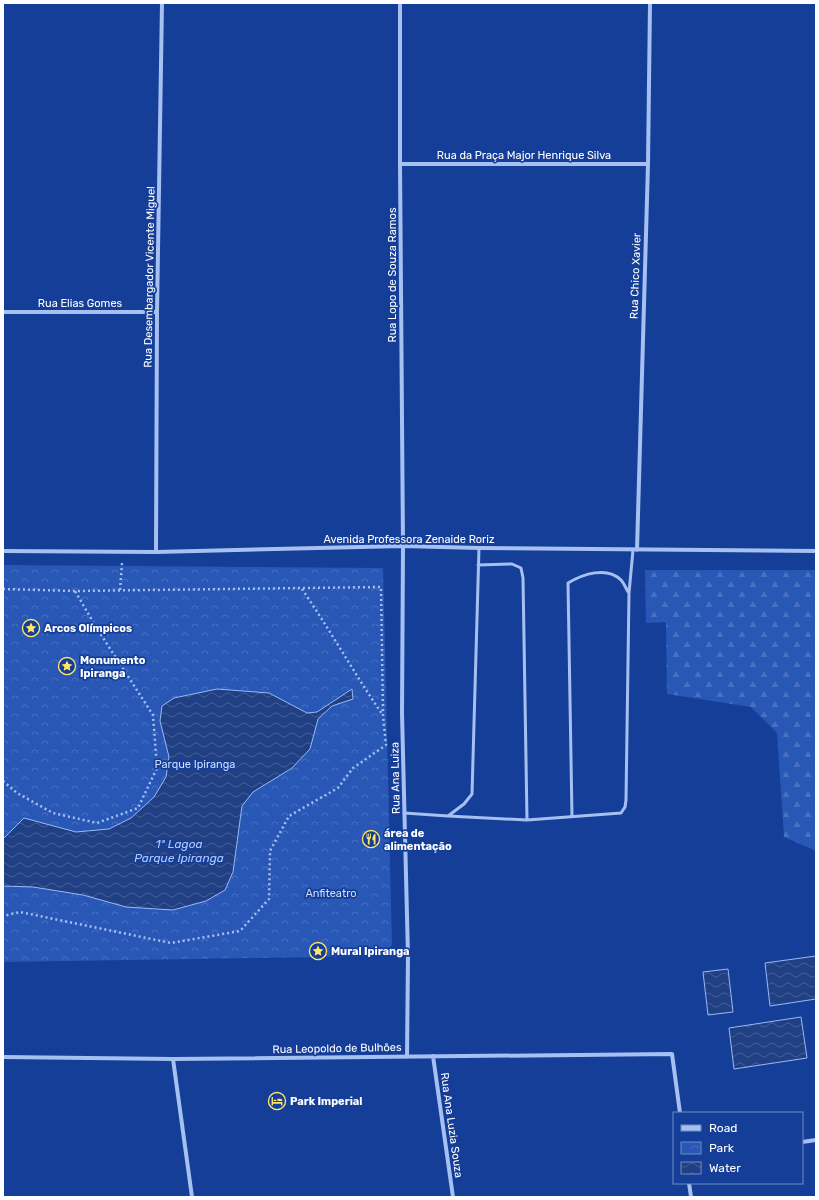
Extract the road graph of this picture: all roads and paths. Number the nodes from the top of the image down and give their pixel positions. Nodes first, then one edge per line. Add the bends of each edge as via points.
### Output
1 (162, 3) edge
2 (400, 3) edge
3 (650, 3) edge
4 (400, 164) junction
5 (648, 164) junction
6 (3, 312) edge
7 (157, 312) junction
8 (403, 546) junction
9 (479, 548) junction
10 (635, 550) junction
11 (816, 550) edge
12 (3, 551) edge
13 (123, 552) junction
14 (156, 552) junction
15 (478, 565) junction
16 (302, 588) junction
17 (3, 589) edge
18 (75, 590) junction
19 (120, 590) junction
20 (629, 593) junction
21 (383, 715) junction
22 (3, 782) edge
23 (404, 813) junction
24 (448, 816) junction
25 (572, 817) junction
26 (527, 820) junction
27 (3, 916) edge
28 (433, 1056) junction
29 (408, 1057) junction
30 (3, 1058) edge
31 (173, 1059) junction
32 (680, 1112) edge
33 (816, 1140) edge
34 (803, 1142) edge
35 (689, 1184) edge
36 (192, 1197) edge
37 (453, 1197) edge
38 (691, 1197) edge

1 - 7 street, Rua Desembargador Vicente Miguel
2 - 4 street, Rua Lopo de Souza Ramos
3 - 5 street, Rua Chico Xavier
4 - 5 street, Rua da Praça Major Henrique Silva
4 - 8 street, Rua Lopo de Souza Ramos
5 - 10 street, Rua Chico Xavier
6 - 7 street, Rua Elias Gomes
7 - 14 street, Rua Desembargador Vicente Miguel
8 - 9 street, Avenida Professora Zenaide Roriz
8 - 14 street, Avenida Professora Zenaide Roriz
8 - 23 street, Rua Ana Luiza
9 - 10 street, Avenida Professora Zenaide Roriz
9 - 15 lane
10 - 11 street, Avenida Professora Zenaide Roriz
10 - 20 lane
12 - 13 street, Avenida Professora Zenaide Roriz
13 - 14 street, Avenida Professora Zenaide Roriz
13 - 19 path
15 - 24 lane via 472,794
15 - 26 lane via 512,564 521,568 523,578
16 - 19 path
16 - 21 path
16 - 21 path via 381,587
17 - 18 path
18 - 19 path
18 - 22 path via 153,716 157,768 138,808 97,823 53,813
20 - 25 lane via 625,807 621,813
20 - 25 lane via 621,580 607,572 579,576 568,583
21 - 27 path via 386,745 353,768 338,788 289,816 270,851 269,899 240,931 171,943 20,912
23 - 24 lane
23 - 29 street, Rua Ana Luiza
24 - 26 lane
25 - 26 lane
28 - 29 street, Rua Leopoldo de Bulhões
28 - 32 street, Rua Leopoldo de Bulhões via 672,1054
28 - 37 street, Rua Ana Luzia Souza
29 - 31 street, Rua Leopoldo de Bulhões
30 - 31 street, Rua Leopoldo de Bulhões
31 - 36 street
33 - 34 street
35 - 38 street

